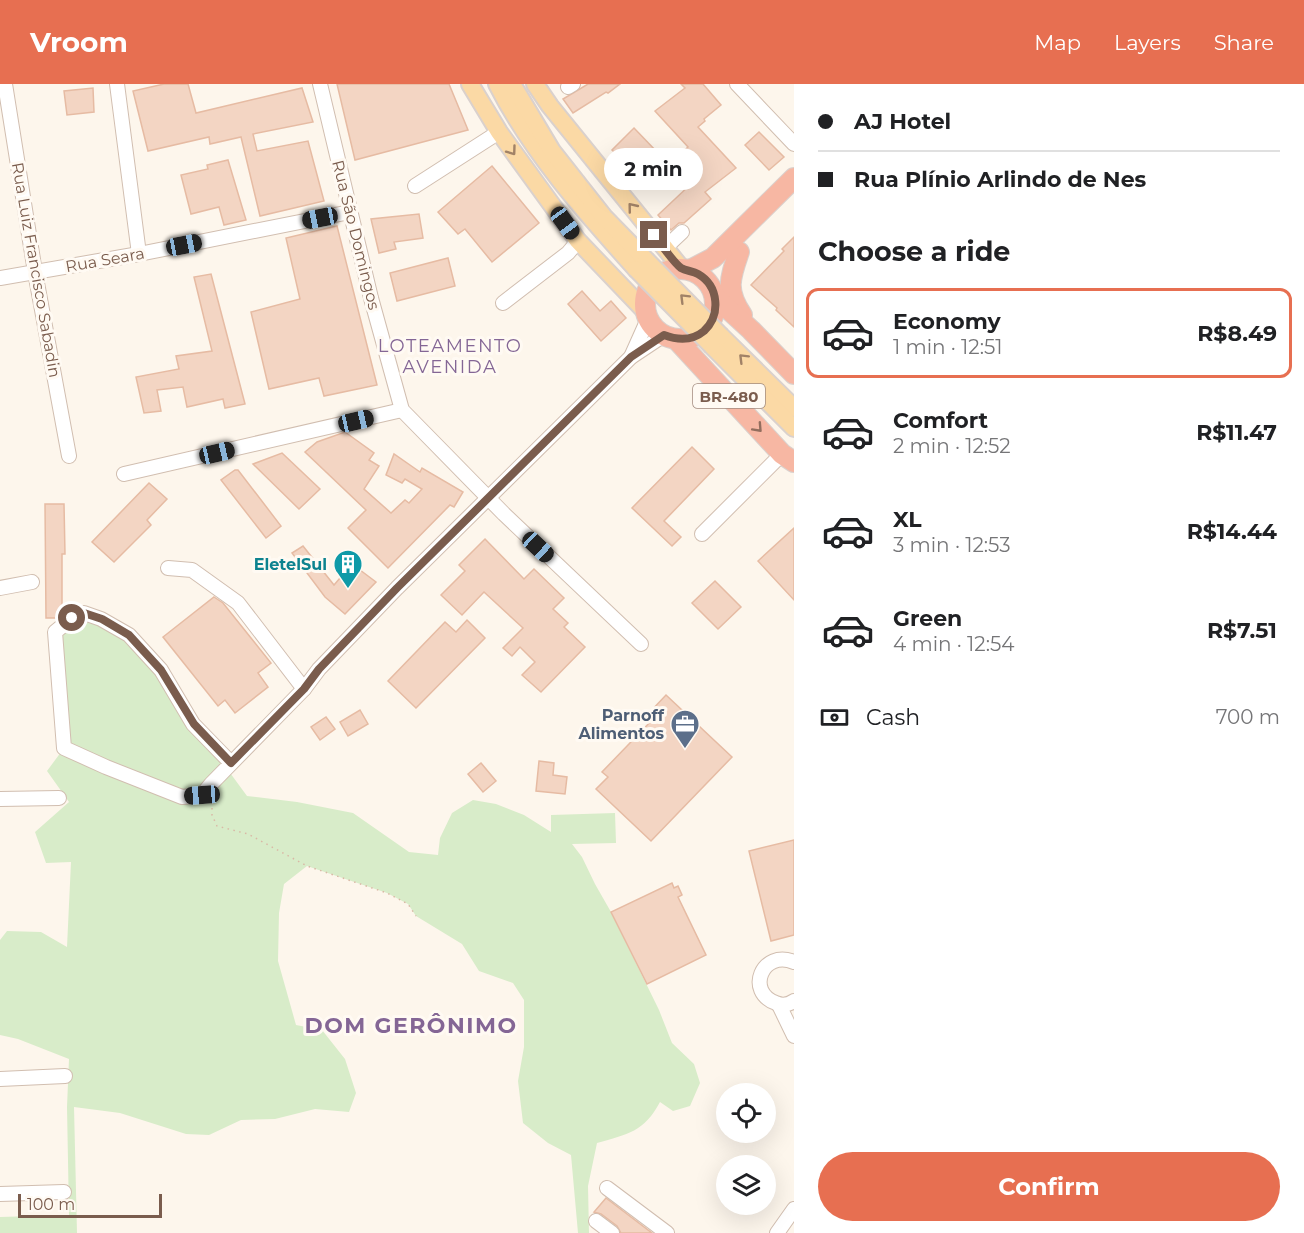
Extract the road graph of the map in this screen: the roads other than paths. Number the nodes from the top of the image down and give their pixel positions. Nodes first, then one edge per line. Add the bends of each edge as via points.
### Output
1 (5, 84) edge
2 (117, 84) edge
3 (320, 84) edge
4 (470, 84) edge
5 (496, 84) edge
6 (512, 84) edge
7 (536, 84) edge
8 (737, 84) edge
9 (499, 132) junction
10 (794, 144) edge
11 (794, 178) edge
12 (416, 186) dead end
13 (794, 196) edge
14 (350, 212) junction
15 (682, 232) dead end
16 (578, 241) junction
17 (664, 248) junction
18 (740, 252) junction
19 (139, 254) junction
20 (641, 265) junction
21 (686, 270) junction
22 (35, 272) junction
23 (0, 278) edge
24 (714, 293) junction
25 (503, 303) dead end
26 (647, 316) junction
27 (751, 330) junction
28 (670, 337) junction
29 (717, 341) junction
30 (631, 357) junction
31 (791, 365) edge
32 (794, 408) edge
33 (402, 410) junction
34 (794, 428) edge
35 (69, 456) dead end
36 (790, 461) edge
37 (124, 474) dead end
38 (489, 498) junction
39 (702, 534) dead end
40 (168, 568) dead end
41 (32, 582) dead end
42 (0, 588) edge
43 (641, 644) dead end
44 (304, 689) junction
45 (231, 763) junction
46 (59, 798) dead end
47 (0, 799) edge
48 (794, 962) edge
49 (794, 1002) edge
50 (779, 1005) junction
51 (794, 1036) edge
52 (65, 1076) dead end
53 (0, 1079) edge
54 (607, 1188) dead end
55 (64, 1192) dead end
56 (0, 1194) edge
57 (793, 1215) edge
58 (596, 1221) dead end
59 (612, 1233) edge
60 (666, 1233) edge
61 (777, 1233) edge

1 - 22 street, Rua Luiz Francisco Sabadin
2 - 19 street
3 - 14 street, Rua São Domingos
4 - 9 main road
5 - 20 main road via 544,160 598,227
6 - 20 main road via 552,151
17 -> 7 main road
8 - 10 street
9 - 12 street
9 -> 16 main road
11 - 21 highway via 713,258
13 - 18 highway
14 - 19 street, Rua Seara
14 - 33 street, Rua São Domingos
15 - 17 street
16 - 25 street
16 - 26 main road
17 - 21 main road
18 - 24 highway via 723,266
18 - 27 highway via 730,286 736,306
19 - 22 street, Rua Seara
20 - 29 main road, bridge
21 - 24 highway via 703,278
21 - 26 highway via 667,272 654,280 647,292
22 - 23 street, Rua Seara
22 - 35 street, Rua Luiz Francisco Sabadin
24 - 27 highway
24 - 28 highway via 715,312 708,326 697,335
26 - 28 highway via 657,330
26 - 30 street
27 - 31 highway
28 - 30 street
28 -> 36 highway, BR-480
32 -> 29 main road, BR-480
29 - 34 main road, BR-480
30 - 38 street
33 - 37 street
33 - 38 street, Rua São Domingos
36 - 39 street
38 - 43 street, Rua São Domingos
38 - 44 street via 397,588
40 - 44 street via 192,570 238,603
41 - 42 street
44 - 45 street
45 - 45 street via 194,724 161,670 129,635 84,613 55,632 64,748 182,796 202,795
46 - 47 street
48 - 50 street via 782,958 771,962 759,980 761,992
49 - 50 street
50 - 51 street
52 - 53 street
54 - 60 street
55 - 56 street
57 - 61 street
58 - 59 street

